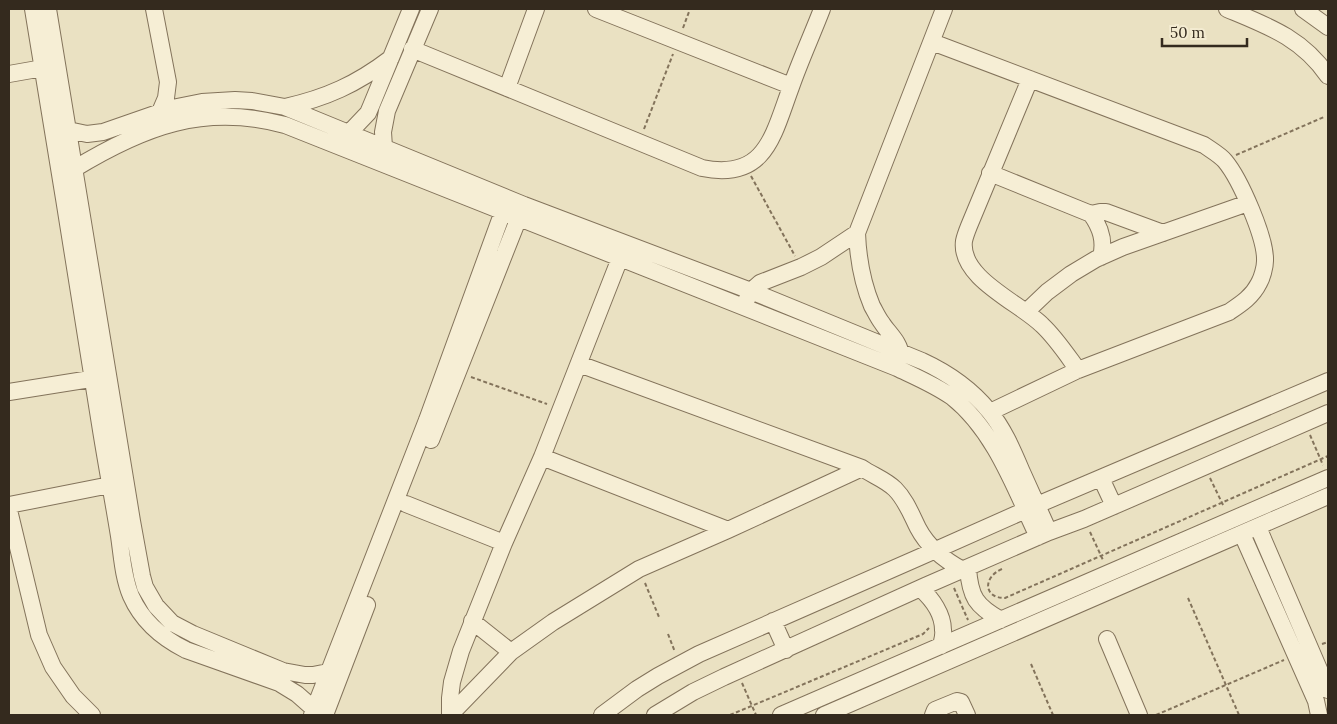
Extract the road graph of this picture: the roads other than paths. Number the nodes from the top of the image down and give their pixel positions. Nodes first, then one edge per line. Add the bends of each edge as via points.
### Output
1 (33, 9) edge
2 (48, 9) edge
3 (154, 9) edge
4 (411, 9) edge
5 (430, 9) edge
6 (536, 9) edge
7 (596, 9) edge
8 (822, 9) edge
9 (944, 9) edge
10 (1227, 9) edge
11 (1303, 9) edge
12 (1328, 27) edge
13 (932, 42) junction
14 (412, 49) junction
15 (393, 67) junction
16 (43, 68) junction
17 (9, 74) edge
18 (1328, 76) edge
19 (1030, 79) junction
20 (168, 82) junction
21 (791, 86) junction
22 (507, 88) junction
23 (54, 94) junction
24 (193, 103) junction
25 (285, 107) junction
26 (160, 112) junction
27 (68, 130) junction
28 (349, 133) junction
29 (384, 147) junction
30 (74, 170) junction
31 (990, 173) junction
32 (1248, 202) junction
33 (505, 205) junction
34 (521, 211) junction
35 (1091, 214) junction
36 (857, 233) junction
37 (1162, 233) junction
38 (1101, 257) junction
39 (620, 258) junction
40 (751, 292) junction
41 (744, 308) junction
42 (1026, 312) junction
43 (899, 360) junction
44 (579, 364) junction
45 (1078, 370) junction
46 (100, 377) junction
47 (1328, 381) edge
48 (9, 392) edge
49 (990, 412) junction
50 (1328, 414) edge
51 (542, 457) junction
52 (862, 468) junction
53 (1326, 473) edge
54 (1101, 478) junction
55 (110, 485) junction
56 (1328, 496) edge
57 (9, 504) edge
58 (406, 504) junction
59 (1114, 506) junction
60 (1031, 507) junction
61 (9, 510) edge
62 (1258, 527) junction
63 (728, 530) junction
64 (1242, 534) junction
65 (1044, 535) junction
66 (504, 543) junction
67 (928, 554) junction
68 (960, 572) junction
69 (923, 588) junction
70 (1001, 620) junction
71 (472, 621) junction
72 (773, 621) junction
73 (1107, 639) dead end
74 (941, 646) junction
75 (786, 650) junction
76 (511, 652) junction
77 (328, 672) junction
78 (271, 673) junction
79 (1328, 690) edge
80 (1321, 704) edge
81 (317, 713) edge
82 (92, 715) edge
83 (450, 715) edge
84 (602, 715) edge
85 (654, 715) edge
86 (781, 715) edge
87 (824, 715) edge
88 (933, 715) edge
89 (967, 715) edge
90 (1139, 715) edge

1 - 16 street
2 - 23 street
3 - 20 street
4 - 15 street
5 - 14 street
6 - 22 street
7 - 21 street
8 - 21 street
9 - 13 street
10 - 18 street via 1282,33 1303,48
11 - 12 street
13 - 19 street
13 - 36 street
14 - 15 street
14 - 22 street
15 - 25 street via 375,70 341,90
15 - 28 street via 368,113
15 - 29 street via 384,122
16 - 17 street
16 - 23 street
19 - 31 street
19 - 32 street via 1204,145 1225,160
20 - 24 street
20 - 26 street
21 - 22 street via 768,147 746,166 724,171 702,168
23 - 27 street
23 - 46 street
24 - 25 street via 235,100
24 - 26 street
25 - 28 street
26 - 27 street via 102,132 86,134
27 - 30 street
28 - 29 street
29 - 33 street
30 - 33 street via 119,144 160,127 192,119 241,116 285,125
30 - 46 street
31 - 35 street
31 - 42 street via 964,241 966,257 985,282
32 - 37 street
32 - 45 street via 1262,240 1265,261 1260,282 1247,300 1229,312
33 - 34 street
33 - 77 street via 427,420
34 - 39 street
34 - 40 street
34 - 58 street
35 - 37 street via 1106,212
35 - 38 street via 1102,234
36 - 40 street via 801,267 765,280
36 - 43 street via 866,289 882,323 897,343
37 - 38 street
38 - 42 street via 1071,274
39 - 41 street
39 - 44 street
40 - 41 street
40 - 43 street
41 - 43 street
42 - 45 street via 1042,325
43 - 49 street via 922,361 947,374
43 - 60 street via 975,419
44 - 51 street
44 - 52 street
45 - 49 street
46 - 48 street
46 - 55 street
46 - 78 street via 142,576 150,597 164,615 182,629
47 - 54 street
49 - 60 street via 1006,438
50 - 59 street
51 - 63 street
51 - 66 street
52 - 63 street
52 - 67 street via 893,487 904,500 925,539
53 - 70 street via 1230,520
54 - 59 street
54 - 60 street
55 - 57 street
55 - 78 street via 130,594 147,622 186,650
56 - 62 street
58 - 66 street
58 - 81 street
59 - 65 street
60 - 65 street
60 - 67 street
61 - 82 street via 39,634 53,667 73,696
62 - 64 street
62 - 79 street
63 - 76 street via 639,569 552,622
64 - 80 street
64 - 87 street
65 - 68 street
66 - 71 street
67 - 68 street via 943,558
67 - 69 street via 921,568
67 - 72 street
68 - 69 street
68 - 70 street via 976,600
69 - 74 street via 935,604 942,623
69 - 75 street
70 - 74 street
71 - 76 street
71 - 83 street via 456,666
72 - 75 street
72 - 84 street via 680,664
73 - 90 street
74 - 86 street
75 - 85 street via 693,692
76 - 83 street
77 - 78 street via 313,675
77 - 81 street
78 - 81 street
88 - 89 street via 935,710 957,700

